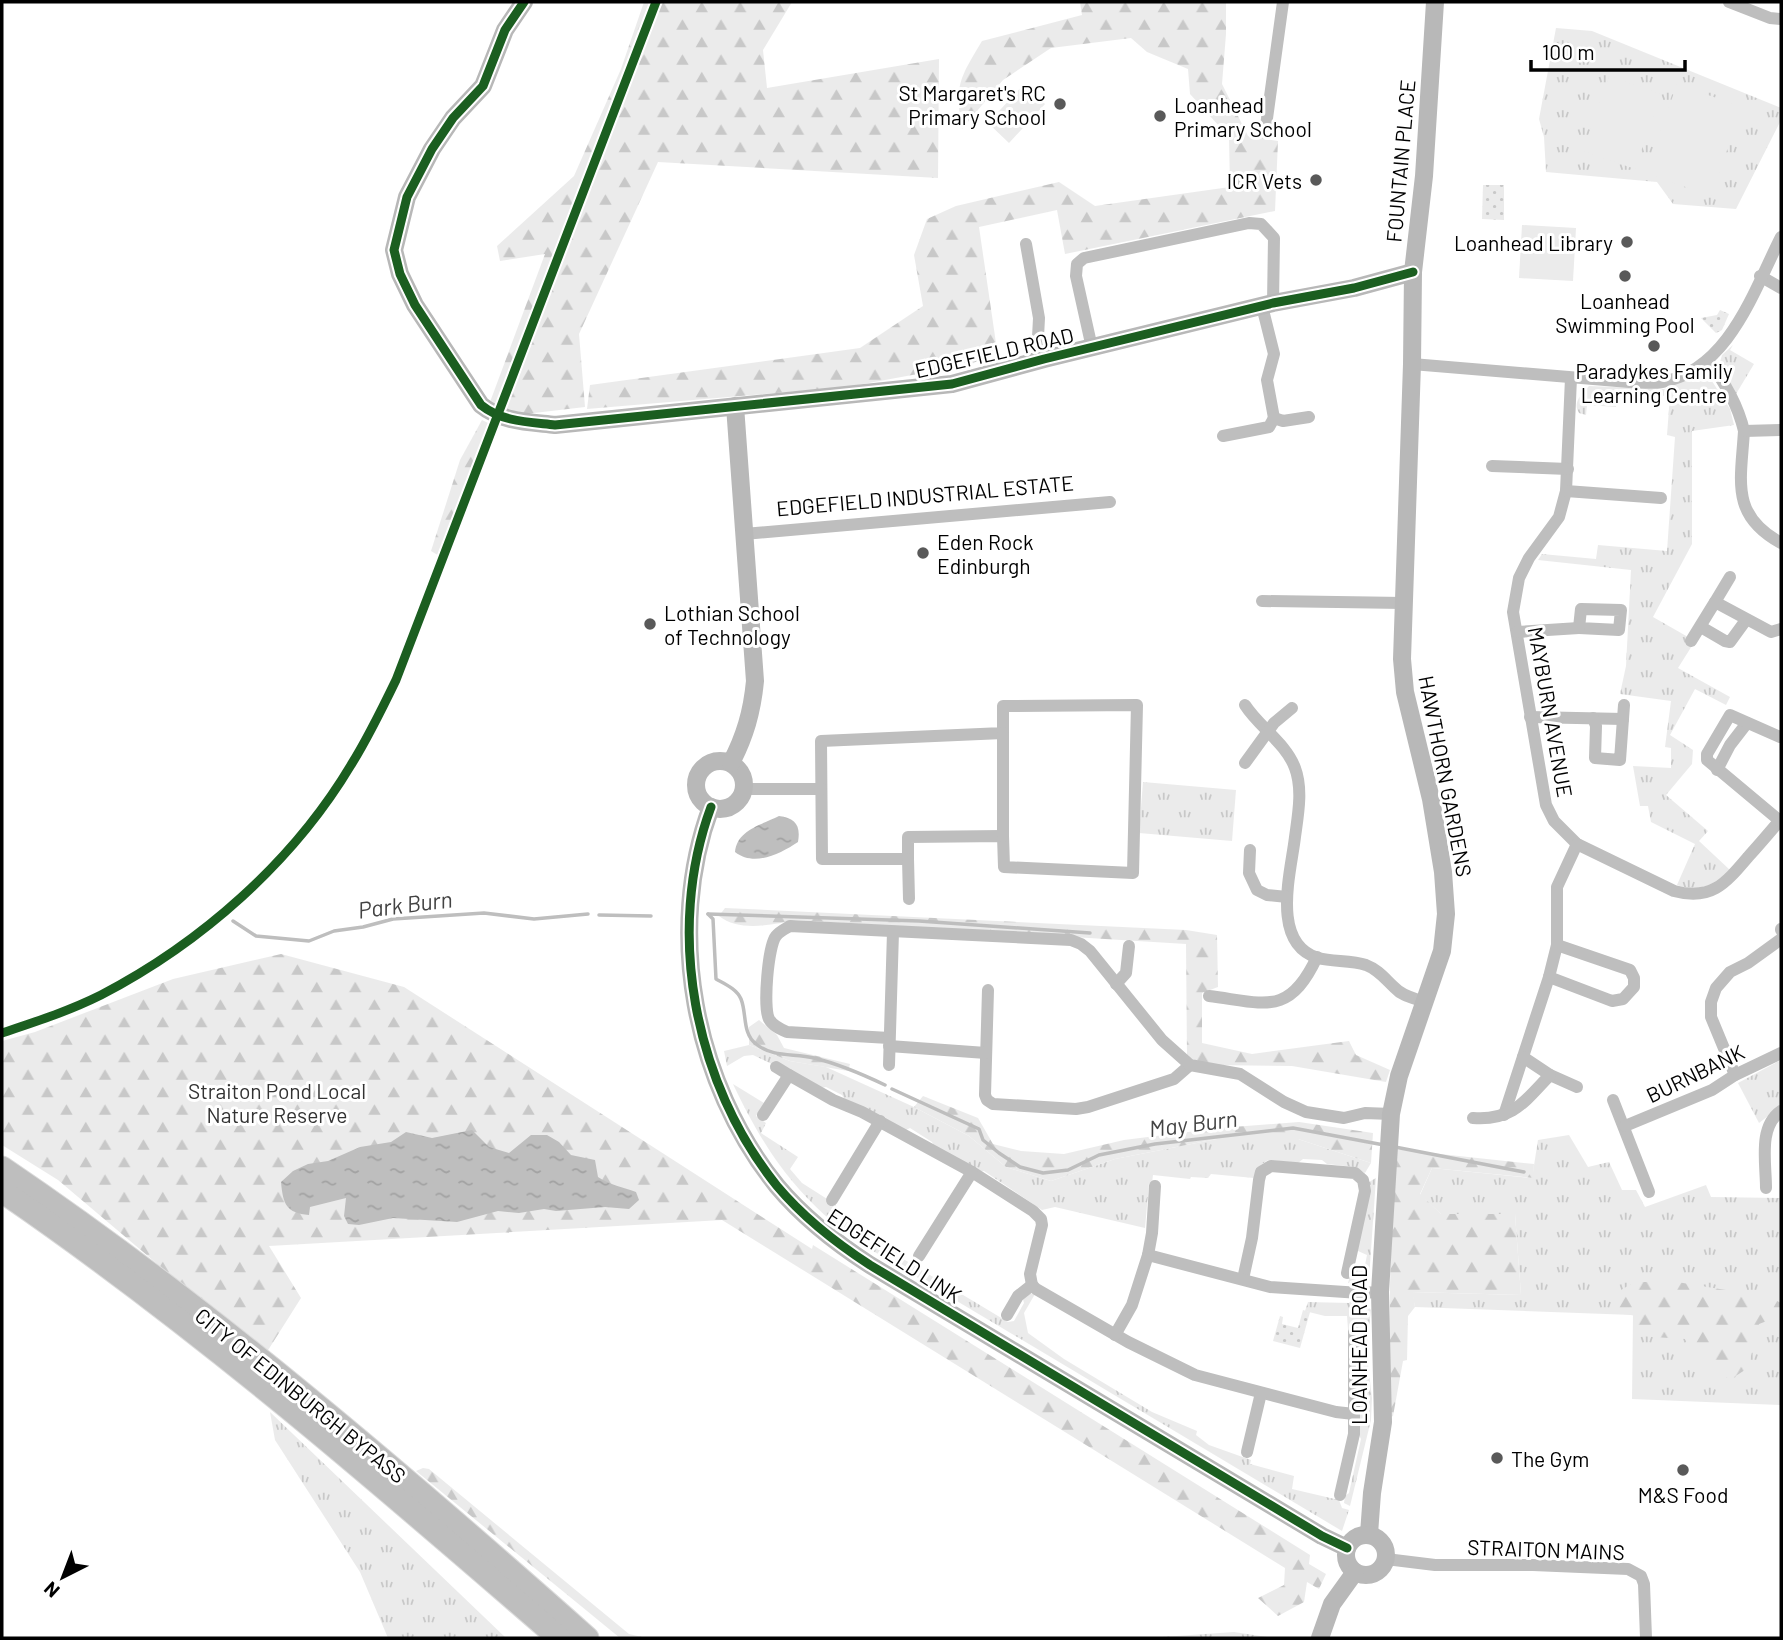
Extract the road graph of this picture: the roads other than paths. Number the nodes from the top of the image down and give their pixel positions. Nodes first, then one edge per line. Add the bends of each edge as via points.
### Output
1 (524, 2) edge
2 (1283, 2) edge
3 (1435, 2) edge
4 (1729, 2) edge
5 (1781, 19) edge
6 (1265, 132) dead end
7 (1781, 237) edge
8 (1024, 253) dead end
9 (1413, 271) junction
10 (1760, 276) junction
11 (1781, 288) edge
12 (1267, 304) junction
13 (1092, 348) junction
14 (1044, 359) junction
15 (1708, 360) junction
16 (1412, 364) junction
17 (1571, 378) junction
18 (736, 412) junction
19 (1309, 417) dead end
20 (1274, 418) junction
21 (1781, 430) edge
22 (1744, 431) junction
23 (1223, 436) dead end
24 (1408, 458) joint
25 (1493, 466) dead end
26 (1568, 469) junction
27 (1566, 491) junction
28 (1661, 498) dead end
29 (1110, 502) dead end
30 (744, 534) junction
31 (1781, 542) edge
32 (1730, 577) dead end
33 (1262, 601) dead end
34 (1715, 602) junction
35 (1404, 603) junction
36 (1746, 620) junction
37 (1701, 627) junction
38 (1579, 628) dead end
39 (1781, 629) edge
40 (1517, 632) junction
41 (1691, 641) dead end
42 (1245, 705) dead end
43 (1624, 705) dead end
44 (1292, 708) dead end
45 (1530, 717) junction
46 (1593, 719) junction
47 (1623, 719) junction
48 (1747, 723) junction
49 (1268, 732) junction
50 (1003, 733) junction
51 (1780, 737) edge
52 (731, 763) junction
53 (1245, 763) dead end
54 (1717, 770) junction
55 (744, 789) junction
56 (800, 789) junction
57 (821, 789) junction
58 (711, 807) junction
59 (821, 810) junction
60 (1781, 820) edge
61 (1003, 836) junction
62 (1577, 844) junction
63 (1250, 850) dead end
64 (908, 859) junction
65 (1287, 897) junction
66 (909, 899) dead end
67 (892, 932) junction
68 (1781, 939) edge
69 (1557, 945) junction
70 (1129, 946) dead end
71 (1317, 957) junction
72 (1549, 977) junction
73 (1116, 984) junction
74 (988, 990) dead end
75 (1216, 994) dead end
76 (1424, 1002) junction
77 (889, 1042) junction
78 (986, 1053) junction
79 (1781, 1053) edge
80 (1523, 1057) junction
81 (889, 1065) dead end
82 (1190, 1065) junction
83 (776, 1067) dead end
84 (789, 1075) junction
85 (1550, 1075) junction
86 (1735, 1075) junction
87 (1577, 1087) dead end
88 (1613, 1100) dead end
89 (1781, 1111) edge
90 (1391, 1114) junction
91 (763, 1115) dead end
92 (1504, 1115) junction
93 (1473, 1118) dead end
94 (880, 1121) junction
95 (1625, 1126) junction
96 (2, 1168) edge
97 (972, 1172) junction
98 (1155, 1185) dead end
99 (1766, 1188) dead end
100 (2, 1191) edge
101 (1649, 1192) dead end
102 (832, 1200) dead end
103 (1148, 1255) junction
104 (919, 1256) dead end
105 (1347, 1273) dead end
106 (1243, 1279) junction
107 (1032, 1285) junction
108 (1380, 1292) junction
109 (1007, 1315) dead end
110 (1354, 1332) dead end
111 (1115, 1335) junction
112 (1262, 1393) junction
113 (1354, 1414) junction
114 (1247, 1452) dead end
115 (350, 1459) junction
116 (1340, 1495) dead end
117 (1369, 1534) junction
118 (1346, 1548) junction
119 (1386, 1559) junction
120 (1355, 1572) junction
121 (539, 1638) edge
122 (559, 1638) edge
123 (587, 1638) edge
124 (1321, 1638) edge
125 (1646, 1638) edge

1 - 18 street, EDGEFIELD ROAD via 506,30 483,86 453,118 407,197 394,250 415,305 481,405 513,421 555,425
2 - 6 street
3 - 9 street, FOUNTAIN PLACE
4 - 5 street
7 - 10 street
8 - 14 street
9 - 12 street, EDGEFIELD ROAD via 1354,288
9 - 16 street, FOUNTAIN PLACE
10 - 11 street
10 - 15 street via 1732,331
12 - 13 street, EDGEFIELD ROAD
12 - 13 street via 1274,238 1261,224 1084,258 1077,264 1076,276
12 - 20 street via 1274,354 1267,380
13 - 14 street, EDGEFIELD ROAD
14 - 18 street, EDGEFIELD ROAD via 952,384
15 - 17 street via 1686,374 1660,382
15 - 22 street via 1738,410
16 - 17 street
16 - 24 street, FOUNTAIN PLACE
17 - 26 street, MAYBURN AVENUE
18 - 30 street
19 - 20 street
20 - 23 street via 1269,427
21 - 22 street
22 - 31 street via 1740,495 1744,508 1752,522
24 - 35 street, HAWTHORN GARDENS
25 - 26 street
26 - 27 street, MAYBURN AVENUE
27 - 28 street
27 - 40 street, MAYBURN AVENUE via 1559,517 1519,578 1513,612
29 - 30 street, EDGEFIELD INDUSTRIAL ESTATE
30 - 52 street via 755,681 745,735
32 - 34 street
33 - 35 street
34 - 36 street
34 - 37 street
35 - 76 street, HAWTHORN GARDENS via 1405,692 1431,799 1446,914 1437,968
36 - 37 street via 1730,642
36 - 39 street via 1771,632
37 - 41 street
38 - 40 street
40 - 45 street, MAYBURN AVENUE
42 - 49 street
43 - 47 street
44 - 49 street
45 - 46 street
45 - 62 street, MAYBURN AVENUE via 1546,806
46 - 47 street
46 - 47 street via 1595,758 1620,760
48 - 51 street
48 - 54 street
48 - 54 street via 1730,715 1707,754
49 - 53 street
49 - 65 street via 1295,766 1299,789
50 - 57 street via 821,741
50 - 61 street
50 - 61 street via 1003,706 1137,705 1133,873 1004,867
52 - 55 street via 742,774
52 - 58 street via 708,764 698,775 696,790
54 - 60 street
55 - 56 street
55 - 58 street via 734,805
56 - 57 street
56 - 59 street
57 - 59 street
58 - 118 street, EDGEFIELD LINK via 696,852 690,904 688,939 695,1003 726,1098 745,1138 777,1186 818,1227 870,1265
59 - 64 street via 822,859
60 - 62 street, MAYBURN AVENUE via 1730,878 1703,894 1674,891
61 - 64 street via 908,837
62 - 69 street via 1557,887
63 - 65 street via 1249,873 1257,890
64 - 66 street
65 - 71 street via 1290,930 1306,951
67 - 73 street via 1071,940 1090,951
67 - 77 street
67 - 77 street via 790,926 782,930 771,948 766,1007 770,1020 787,1032
68 - 86 street via 1730,972 1711,1002 1711,1017
69 - 72 street
69 - 72 street via 1630,970 1634,987 1623,999 1612,1001
70 - 73 street via 1126,973
71 - 75 street via 1307,978 1287,998 1259,1003
71 - 76 street via 1365,965 1401,993
72 - 80 street
73 - 82 street via 1162,1040
74 - 78 street
76 - 90 street, LOANHEAD ROAD
77 - 78 street
77 - 81 street
78 - 82 street via 987,1100 1007,1105 1088,1107 1174,1079
79 - 86 street, BURNBANK
80 - 85 street
80 - 92 street
82 - 90 street via 1240,1074 1306,1112 1344,1118
83 - 84 street
84 - 91 street
84 - 94 street
85 - 87 street
85 - 92 street via 1514,1112
86 - 95 street, BURNBANK via 1712,1090
88 - 95 street
89 - 99 street via 1772,1117 1766,1132 1772,1166
90 - 108 street, LOANHEAD ROAD
92 - 93 street
94 - 97 street
94 - 102 street
95 - 101 street via 1638,1175
96 - 123 highway, CITY OF EDINBURGH BYPASS via 209,1320
97 - 104 street
97 - 107 street via 1041,1219
98 - 103 street
100 - 115 highway, CITY OF EDINBURGH BYPASS via 195,1332
103 - 106 street
103 - 111 street via 1132,1305
105 - 106 street via 1355,1256 1365,1191 1360,1176 1271,1166 1261,1172
106 - 108 street via 1282,1288
107 - 109 street via 1018,1296
107 - 111 street
108 - 117 street, LOANHEAD ROAD via 1382,1422
110 - 113 street
111 - 112 street via 1195,1375
112 - 113 street
112 - 114 street
113 - 116 street
115 - 121 highway
115 - 122 highway, CITY OF EDINBURGH BYPASS
117 - 118 street via 1355,1537
117 - 119 street via 1382,1543
118 - 120 street via 1346,1561
119 - 120 street via 1374,1573
119 - 125 street, STRAITON MAINS via 1435,1565 1628,1569 1641,1576 1644,1584
120 - 124 street via 1332,1604

